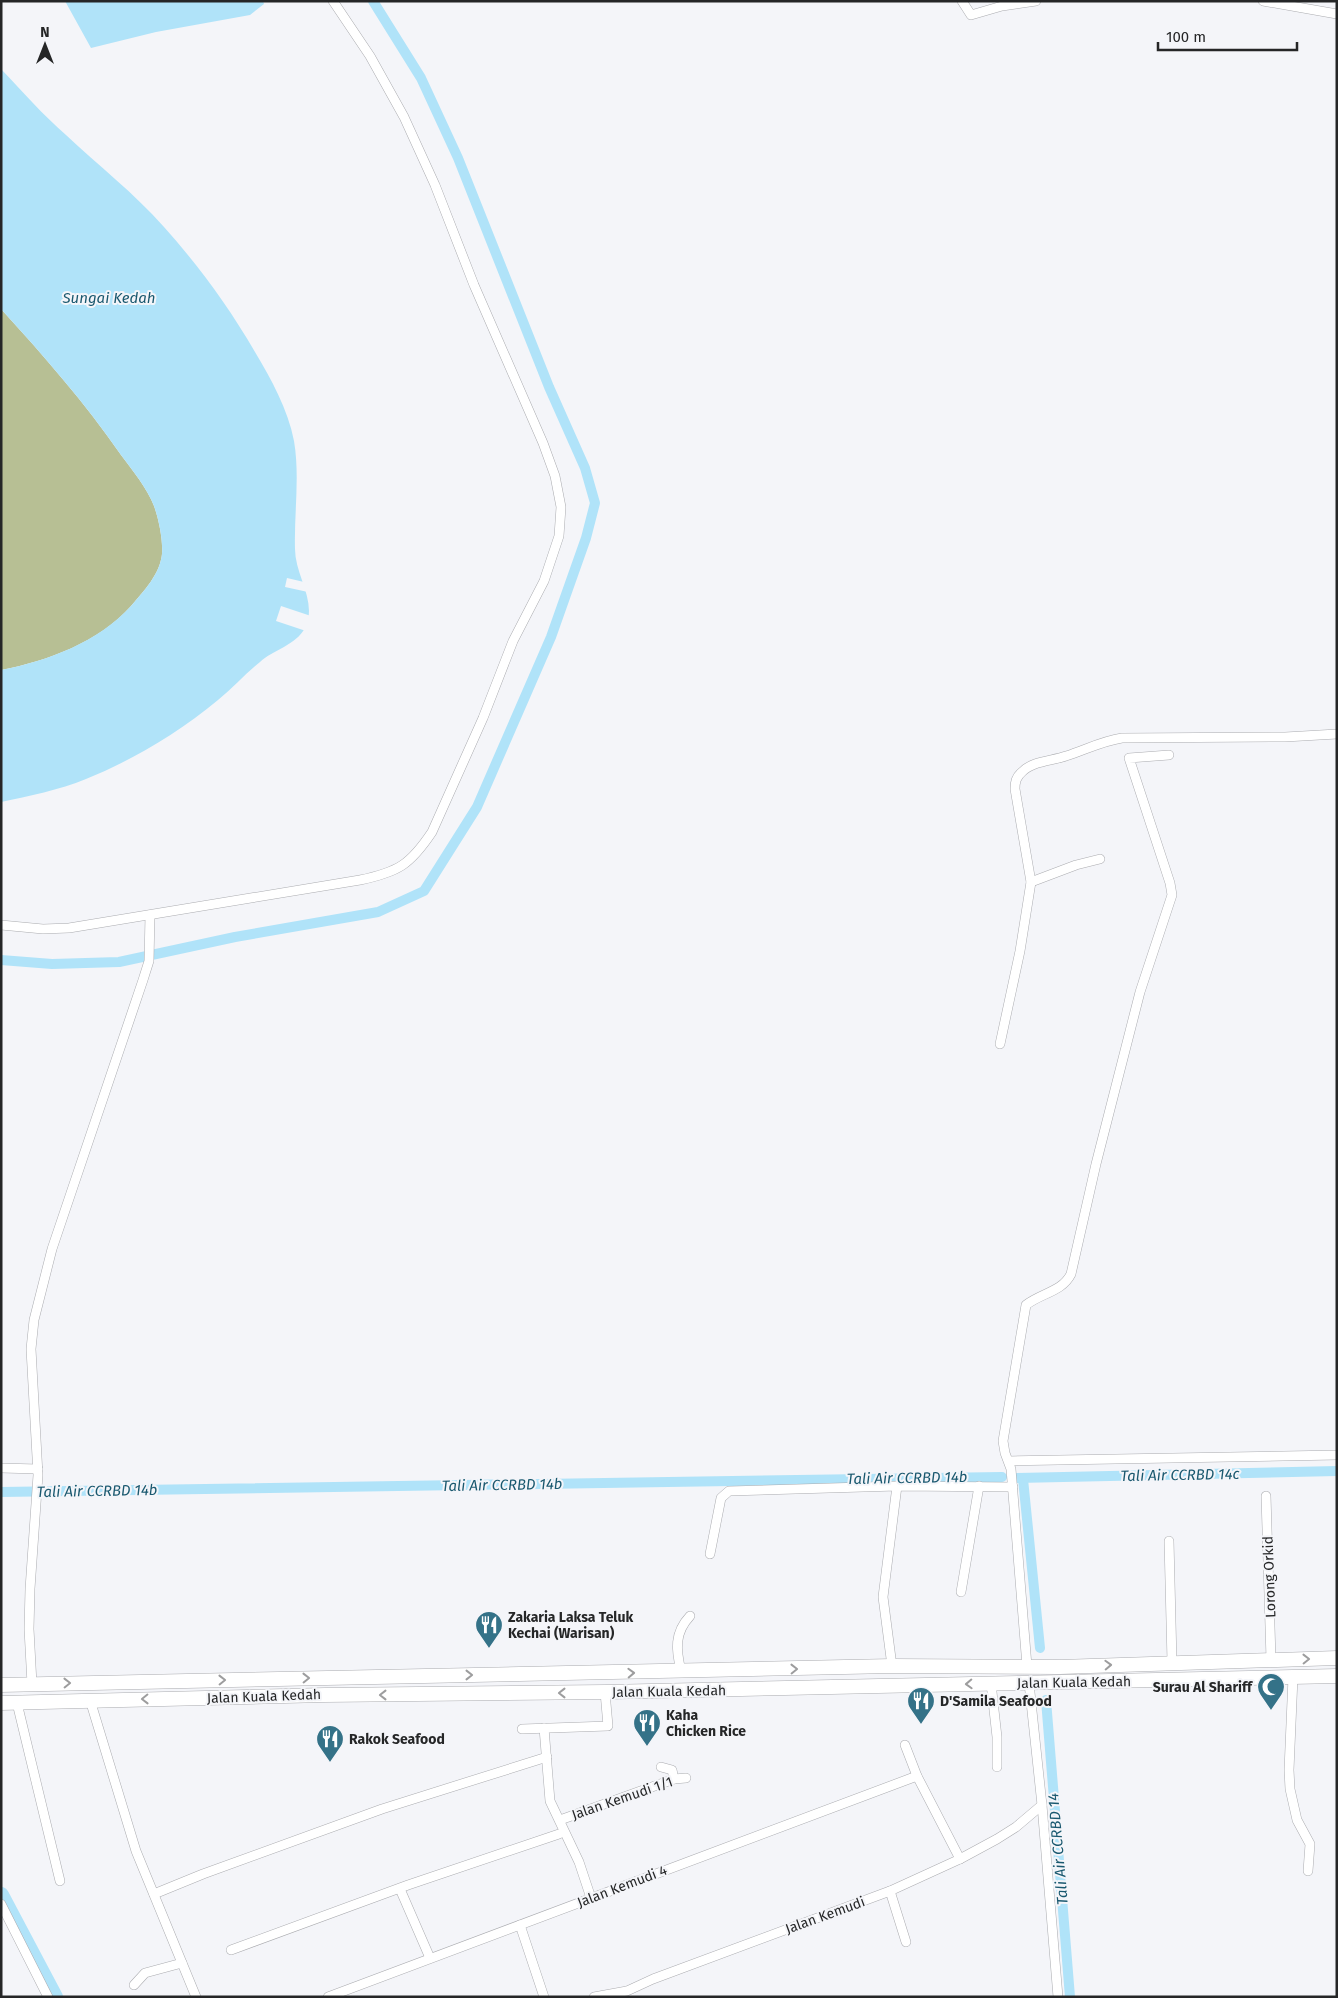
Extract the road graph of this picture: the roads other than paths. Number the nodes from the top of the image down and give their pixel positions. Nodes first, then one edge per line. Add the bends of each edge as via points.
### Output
1 (333, 1) edge
2 (962, 1) edge
3 (1036, 1) edge
4 (1263, 1) edge
5 (1337, 14) edge
6 (1337, 734) edge
7 (1169, 756) dead end
8 (1100, 859) dead end
9 (1031, 882) junction
10 (150, 915) junction
11 (1, 925) edge
12 (1000, 1044) dead end
13 (1337, 1455) edge
14 (1010, 1465) junction
15 (1, 1468) edge
16 (38, 1472) junction
17 (1012, 1484) junction
18 (897, 1486) junction
19 (979, 1486) junction
20 (1266, 1496) dead end
21 (1169, 1541) dead end
22 (710, 1554) dead end
23 (961, 1592) dead end
24 (690, 1616) dead end
25 (1337, 1658) edge
26 (1272, 1659) junction
27 (1172, 1662) junction
28 (892, 1666) junction
29 (1030, 1666) junction
30 (681, 1671) junction
31 (430, 1676) junction
32 (1337, 1676) edge
33 (1293, 1678) junction
34 (187, 1680) junction
35 (991, 1683) junction
36 (1032, 1683) junction
37 (32, 1684) junction
38 (1, 1685) edge
39 (605, 1692) junction
40 (432, 1694) junction
41 (194, 1698) junction
42 (90, 1700) junction
43 (1, 1703) edge
44 (17, 1703) junction
45 (544, 1728) junction
46 (522, 1729) dead end
47 (905, 1745) dead end
48 (548, 1757) junction
49 (661, 1767) dead end
50 (997, 1767) dead end
51 (917, 1776) junction
52 (686, 1778) dead end
53 (674, 1779) junction
54 (1042, 1805) junction
55 (560, 1820) junction
56 (559, 1834) dead end
57 (960, 1859) junction
58 (1308, 1871) dead end
59 (60, 1881) dead end
60 (400, 1888) junction
61 (890, 1891) junction
62 (154, 1894) junction
63 (591, 1898) junction
64 (1, 1904) edge
65 (520, 1925) junction
66 (906, 1942) dead end
67 (230, 1950) dead end
68 (430, 1958) junction
69 (182, 1963) junction
70 (134, 1985) dead end
71 (48, 1997) edge
72 (196, 1997) edge
73 (328, 1997) edge
74 (544, 1997) edge
75 (594, 1997) edge
76 (1058, 1997) edge

1 - 10 street via 380,72 435,185 552,468 561,506 559,536 544,581 513,641 432,832 407,862 389,873 360,880
2 - 3 street via 971,15
4 - 5 street
6 - 9 street via 1122,738 1026,768 1015,782
7 - 14 street via 1129,758 1172,895 1140,992 1071,1274 1061,1287 1026,1305 1003,1441
8 - 9 street
9 - 12 street
10 - 11 street via 56,930
10 - 16 street via 149,961 52,1249 34,1320 31,1348
13 - 14 street
14 - 17 street
15 - 16 street
16 - 37 street via 30,1599
17 - 19 street
17 - 29 street
18 - 19 street
18 - 22 street via 727,1492 719,1503
18 - 28 street via 883,1597
19 - 23 street
20 - 26 street, Lorong Orkid
21 - 27 street
24 - 30 street via 676,1642
26 -> 25 main road, Jalan Kuala Kedah
26 - 27 main road, Jalan Kuala Kedah
29 -> 27 main road, Jalan Kuala Kedah
28 - 29 main road, Jalan Kuala Kedah
30 -> 28 main road, Jalan Kuala Kedah
31 -> 30 main road, Jalan Kuala Kedah
34 -> 31 main road, Jalan Kuala Kedah
31 - 40 main road
32 - 33 main road, Jalan Kuala Kedah
33 - 36 main road, Jalan Kuala Kedah
33 - 58 street via 1290,1789 1297,1820 1310,1844
37 -> 34 main road, Jalan Kuala Kedah
34 - 41 main road
35 - 36 main road, Jalan Kuala Kedah
35 -> 39 main road, Jalan Kuala Kedah
35 - 50 street
36 - 54 street
37 - 38 main road, Jalan Kuala Kedah
39 -> 40 main road, Jalan Kuala Kedah
39 - 45 street via 608,1726
40 -> 41 main road, Jalan Kuala Kedah
41 -> 42 main road, Jalan Kuala Kedah
42 - 44 main road, Jalan Kuala Kedah
42 - 62 street via 130,1831
43 - 44 main road, Jalan Kuala Kedah
44 - 59 street
45 - 46 street
45 - 48 street
47 - 51 street
48 - 55 street via 550,1801
48 - 62 street via 382,1809
49 - 53 street via 672,1770
51 - 57 street
51 - 63 street, Jalan Kemudi 4
52 - 53 street, Jalan Kemudi 1/1
53 - 55 street, Jalan Kemudi 1/1
54 - 57 street, Jalan Kemudi via 1016,1827
54 - 76 street
55 - 63 street
56 - 60 street
57 - 61 street, Jalan Kemudi
60 - 67 street
60 - 68 street
61 - 66 street
61 - 75 street, Jalan Kemudi via 653,1979 627,1992
62 - 69 street
63 - 65 street, Jalan Kemudi 4
64 - 71 street
65 - 68 street, Jalan Kemudi 4
65 - 74 street
68 - 73 street, Jalan Kemudi 4
69 - 70 street via 145,1973
69 - 72 street

